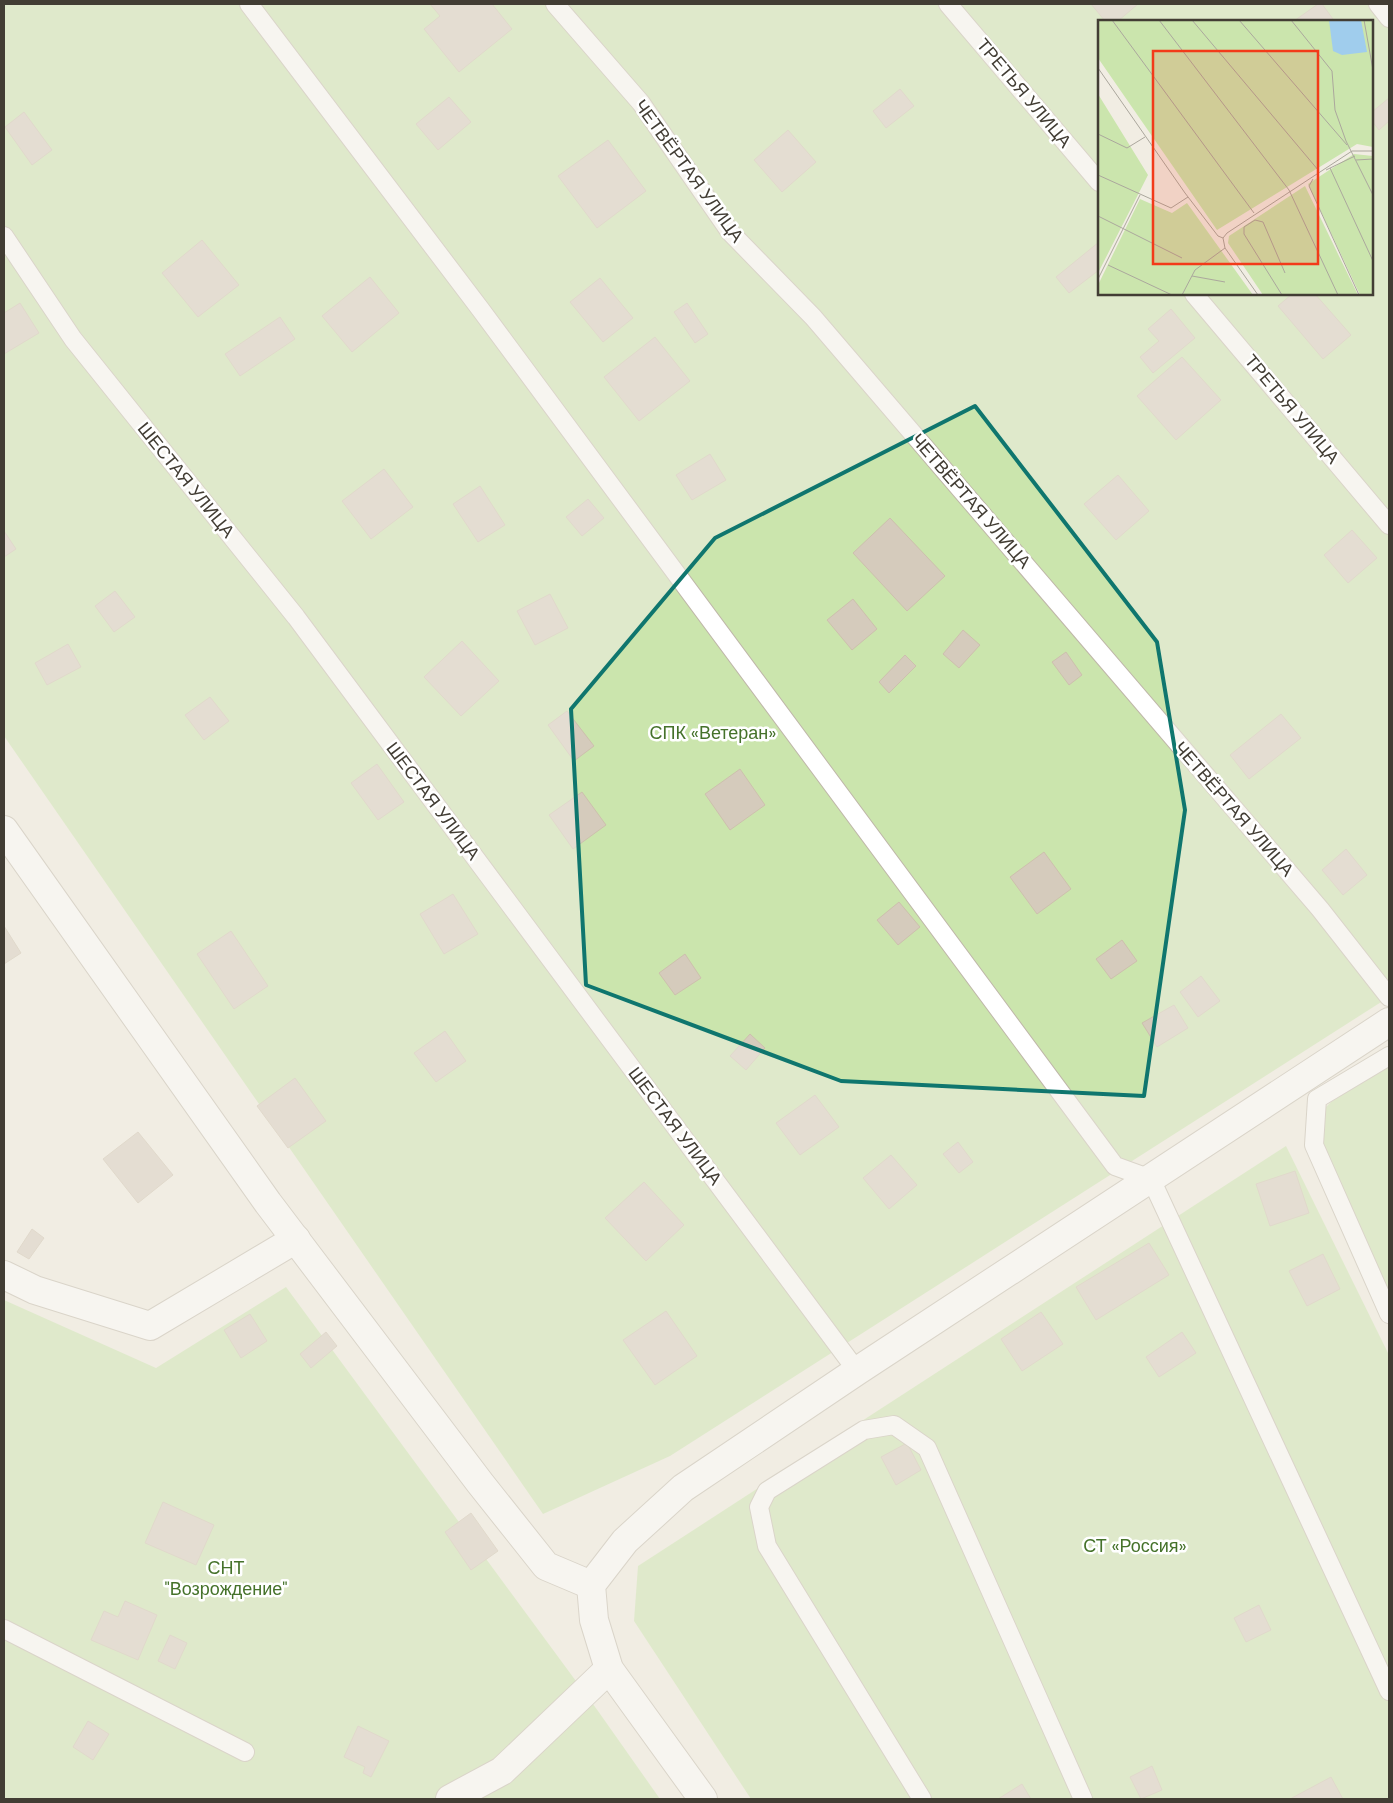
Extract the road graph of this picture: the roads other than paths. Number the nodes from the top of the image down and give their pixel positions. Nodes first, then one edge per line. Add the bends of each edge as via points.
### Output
1 (249, 4) edge
2 (555, 4) edge
3 (948, 4) edge
4 (1378, 4) edge
5 (1389, 18) edge
6 (1098, 181) edge
7 (4, 236) edge
8 (1195, 295) edge
9 (1389, 525) edge
10 (4, 830) edge
11 (1389, 997) edge
12 (1389, 1022) edge
13 (1389, 1056) edge
14 (1151, 1179) junction
15 (296, 1239) junction
16 (4, 1275) edge
17 (1389, 1314) edge
18 (857, 1371) junction
19 (591, 1585) junction
20 (4, 1630) edge
21 (609, 1669) junction
22 (1389, 1690) edge
23 (245, 1752) dead end
24 (450, 1799) edge
25 (703, 1799) edge
26 (922, 1799) edge
27 (1083, 1799) edge

1 - 14 lane via 481,310 1115,1166
2 - 11 lane, ЧЕТВЁРТАЯ УЛИЦА via 640,103 730,232 814,317 1320,909
3 - 6 lane, ТРЕТЬЯ УЛИЦА
4 - 5 lane
7 - 18 lane, ШЕСТАЯ УЛИЦА via 73,339 296,617
8 - 9 lane, ТРЕТЬЯ УЛИЦА
10 - 15 street
12 - 14 street
13 - 17 lane via 1317,1099 1314,1145
14 - 18 street
14 - 22 lane
15 - 16 street via 150,1326 35,1290
15 - 19 street via 546,1566
18 - 19 street via 683,1488 624,1541
19 - 21 street via 594,1620
20 - 23 lane
21 - 24 street via 502,1771
21 - 25 street
26 - 27 lane via 767,1546 759,1507 767,1491 864,1430 894,1424 927,1448

